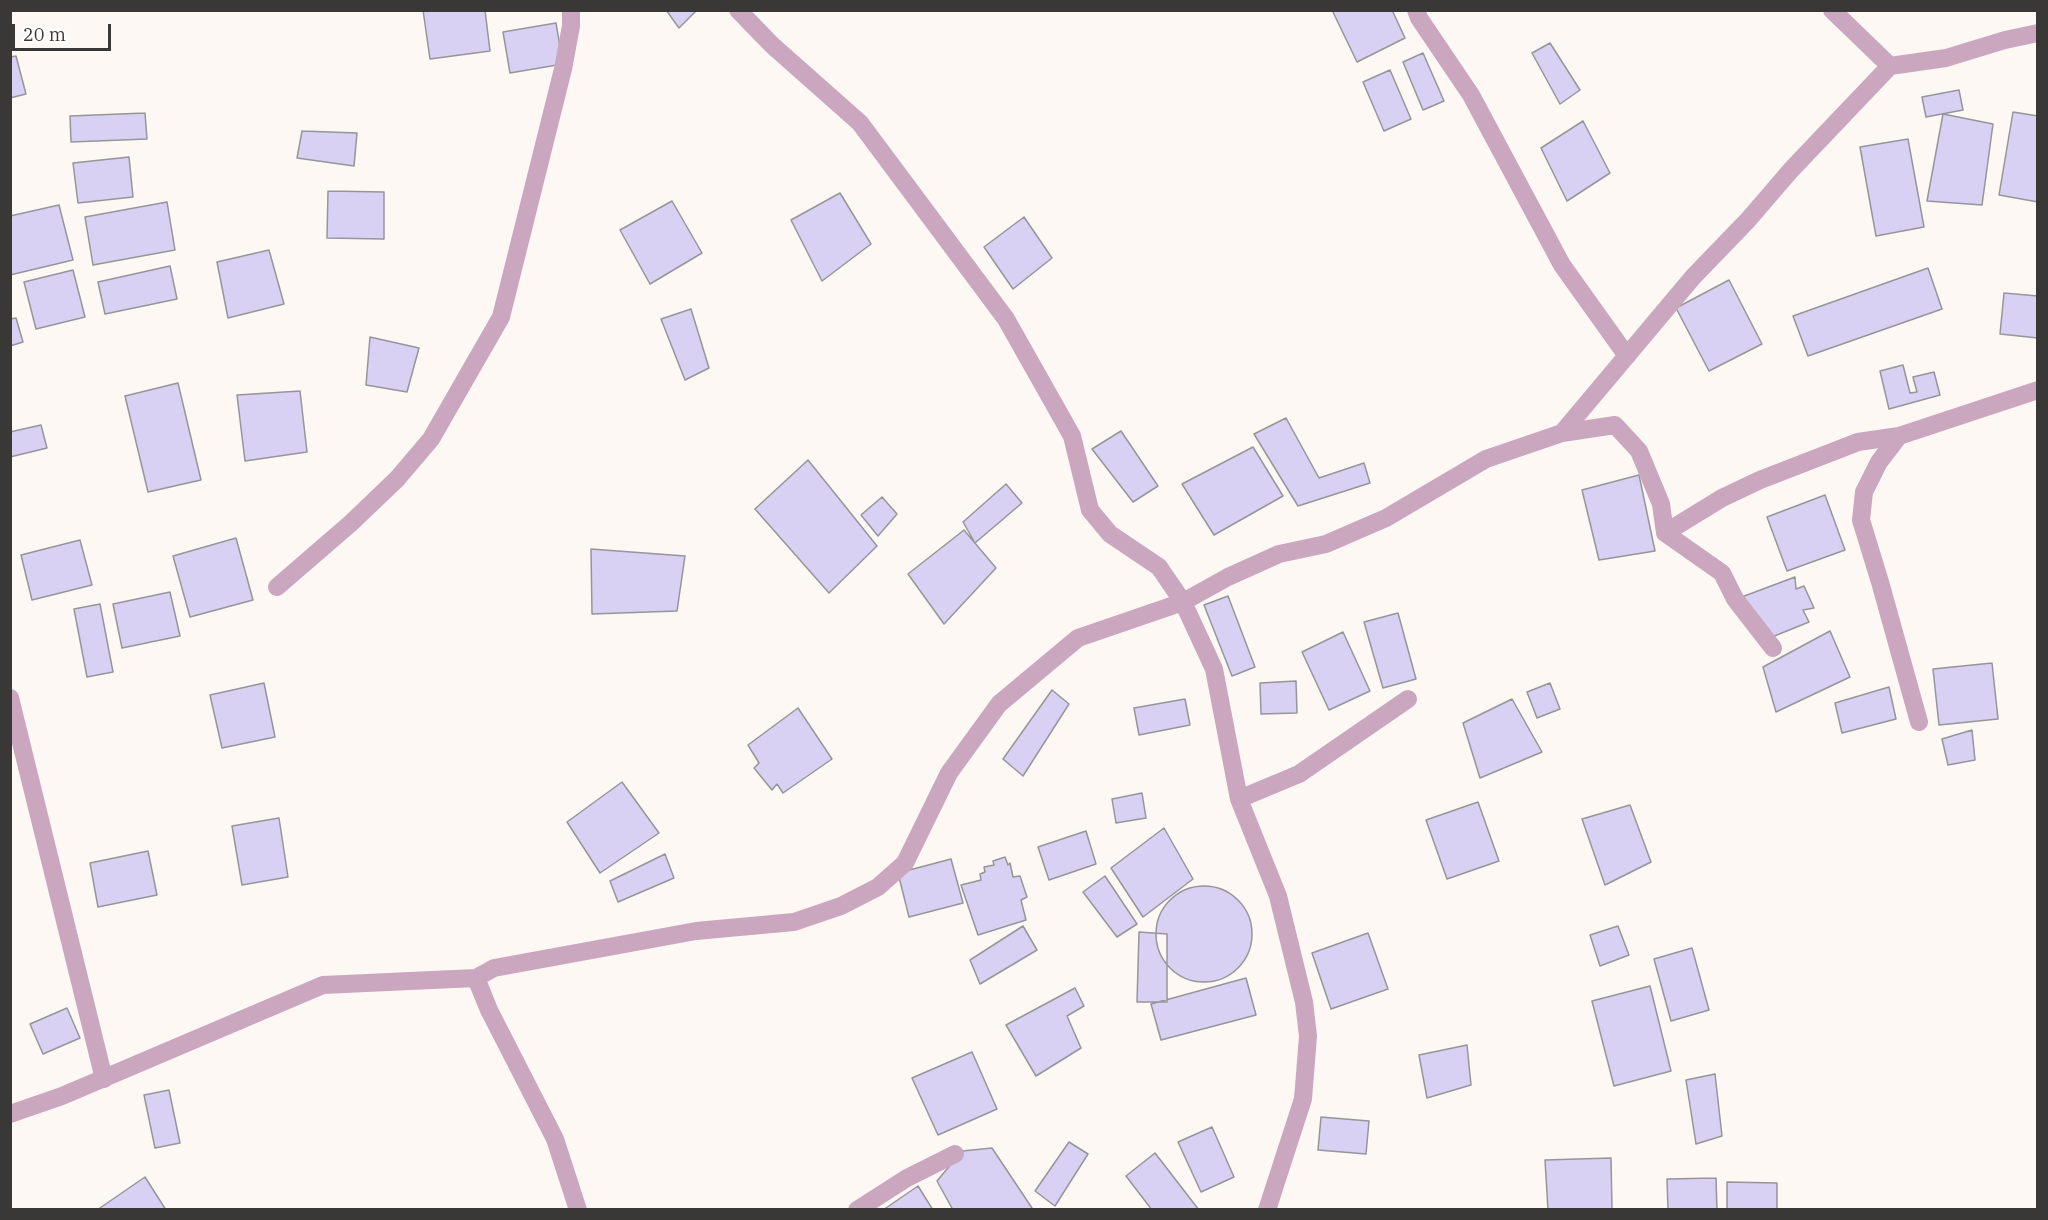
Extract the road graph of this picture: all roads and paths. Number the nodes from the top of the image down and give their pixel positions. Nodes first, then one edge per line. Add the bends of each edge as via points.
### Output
1 (571, 10) edge
2 (738, 10) edge
3 (1416, 10) edge
4 (1832, 10) edge
5 (2037, 33) edge
6 (1890, 66) junction
7 (1627, 356) junction
8 (2037, 390) edge
9 (1562, 433) junction
10 (1899, 436) junction
11 (1665, 532) junction
12 (277, 587) dead end
13 (1183, 602) junction
14 (1773, 648) dead end
15 (10, 698) edge
16 (1408, 699) dead end
17 (1919, 722) dead end
18 (1239, 799) junction
19 (476, 978) junction
20 (104, 1079) junction
21 (10, 1114) edge
22 (955, 1154) dead end
23 (578, 1209) edge
24 (857, 1209) edge
25 (1267, 1209) edge

1 - 12 street via 563,69 501,317 431,439 398,479
2 - 13 street via 860,123 1006,320 1072,436 1090,510 1110,534 1159,567
3 - 7 street via 1471,95 1562,266
4 - 6 street
5 - 6 street via 1946,58
6 - 7 street via 1693,277
7 - 9 street
8 - 10 street
9 - 11 street via 1615,425 1639,451 1661,504
9 - 13 street via 1486,459 1386,518 1326,544 1279,554
10 - 11 street via 1858,442 1760,480
10 - 17 street via 1879,462 1864,492 1861,520
11 - 14 street via 1722,573 1735,599
13 - 18 street via 1214,669
13 - 19 street via 1078,638 999,704 949,773 905,863 878,887 841,906 794,922 684,933 494,968
15 - 20 street
16 - 18 street via 1299,774
18 - 25 street via 1278,896 1304,1002 1308,1036 1303,1099
19 - 20 street via 323,985
19 - 23 street via 555,1138
20 - 21 street
22 - 24 street

